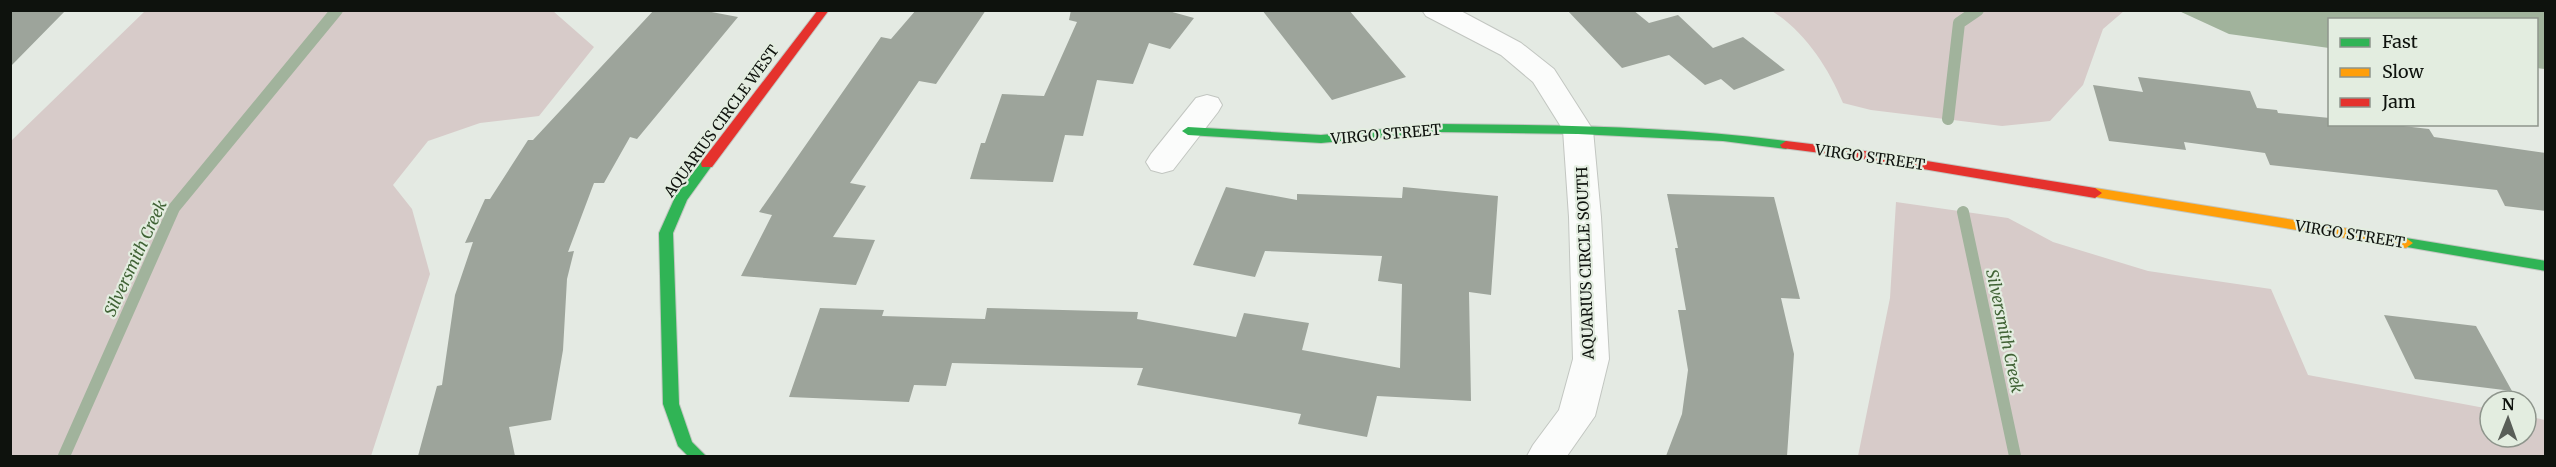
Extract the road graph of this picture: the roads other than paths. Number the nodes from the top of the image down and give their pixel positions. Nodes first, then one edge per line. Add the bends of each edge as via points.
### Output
1 (824, 10) edge
2 (1436, 10) edge
3 (1208, 105) dead end
4 (1188, 130) junction
5 (1578, 130) junction
6 (1162, 162) dead end
7 (2546, 266) edge
8 (698, 456) edge
9 (1546, 456) edge

1 - 8 street, AQUARIUS CIRCLE WEST via 681,198 666,233 671,404 686,446
2 - 5 street via 1511,49 1544,76
3 - 4 street
4 - 5 street, VIRGO STREET via 1321,139 1440,128
4 - 6 street
5 - 7 street, VIRGO STREET via 1723,137 1851,153
5 - 9 street, AQUARIUS CIRCLE SOUTH via 1591,359 1576,416

